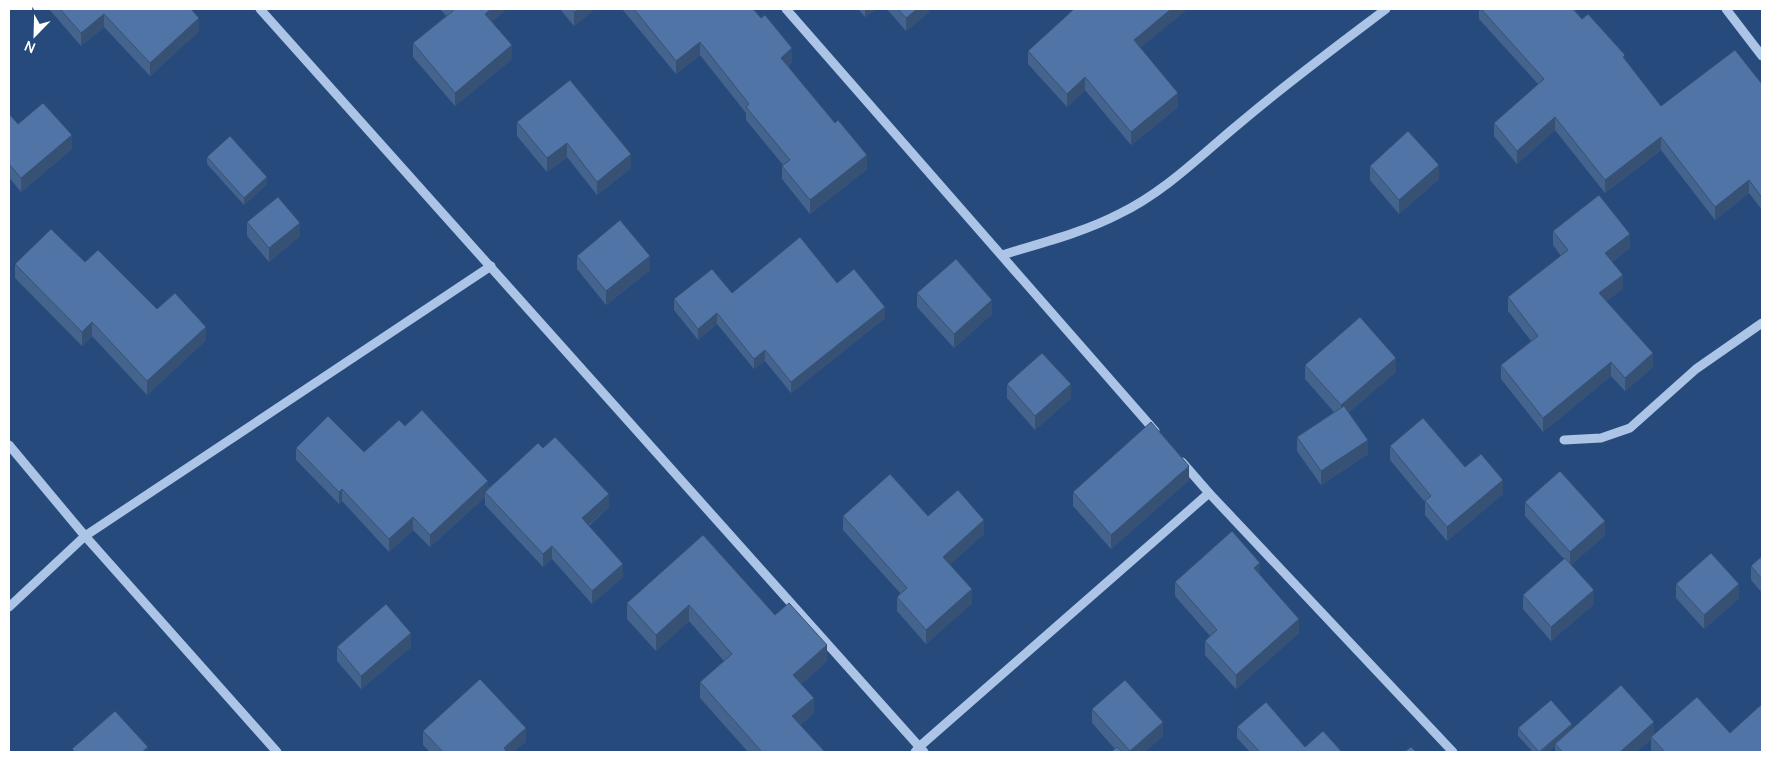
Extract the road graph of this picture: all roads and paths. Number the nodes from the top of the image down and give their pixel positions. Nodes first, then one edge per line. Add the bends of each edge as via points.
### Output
1 (260, 9) edge
2 (786, 9) edge
3 (1386, 9) edge
4 (1726, 9) edge
5 (1762, 56) edge
6 (1002, 255) junction
7 (491, 266) junction
8 (1762, 323) edge
9 (1564, 440) dead end
10 (1163, 441) edge
11 (9, 445) edge
12 (1176, 456) edge
13 (1209, 492) junction
14 (85, 536) junction
15 (9, 607) edge
16 (919, 750) edge
17 (277, 752) edge
18 (1453, 752) edge

1 - 7 street
2 - 6 street
3 - 6 street via 1241,122 1172,182 1146,199 1092,226
4 - 5 street
6 - 10 street
7 - 14 street
7 - 16 street
8 - 9 street via 1696,369 1630,428 1601,438
11 - 14 street
12 - 13 street
13 - 16 street
13 - 18 street
14 - 15 street
14 - 17 street

